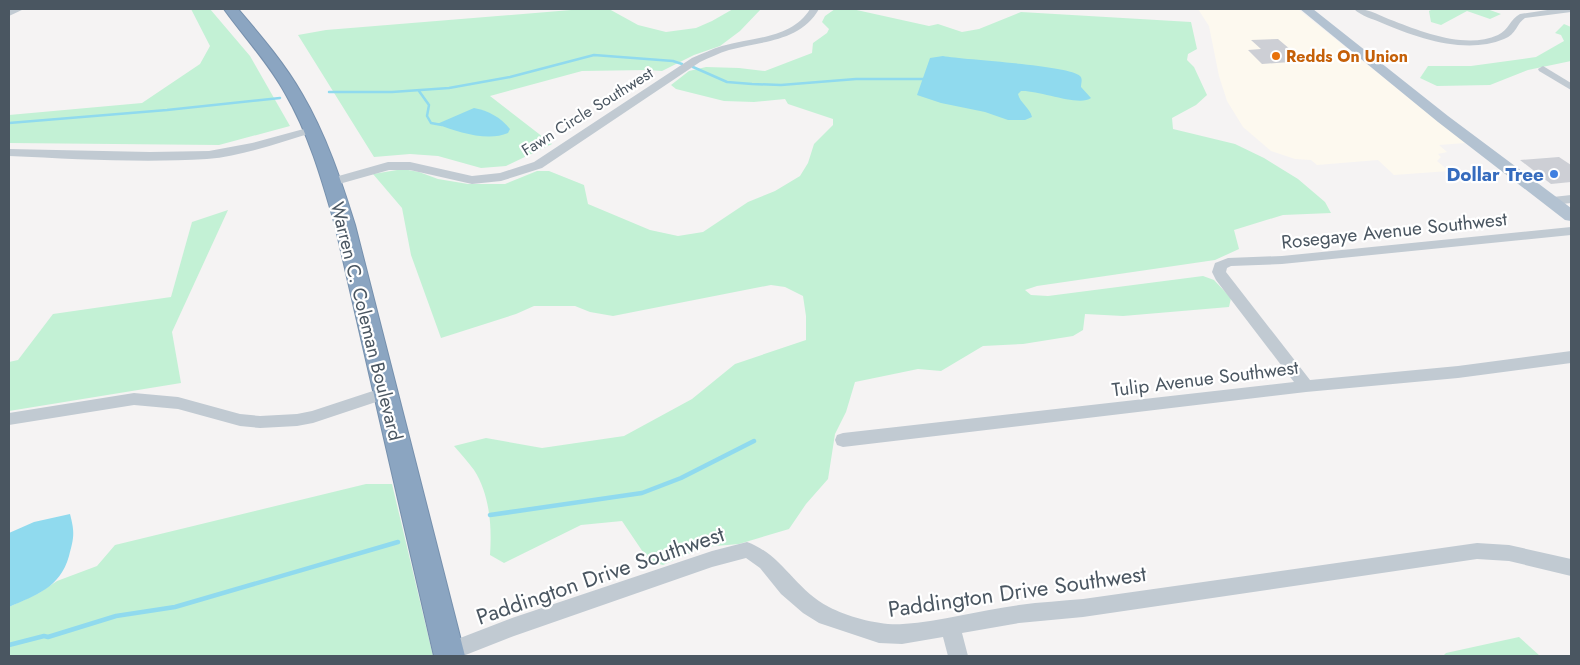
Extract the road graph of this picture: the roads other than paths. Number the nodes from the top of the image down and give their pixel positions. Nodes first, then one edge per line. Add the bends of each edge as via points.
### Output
1 (20, 9) edge
2 (231, 9) edge
3 (814, 9) edge
4 (1306, 9) edge
5 (1359, 9) edge
6 (1571, 9) edge
7 (9, 13) edge
8 (1543, 68) dead end
9 (1571, 87) edge
10 (311, 130) junction
11 (9, 153) edge
12 (332, 182) junction
13 (1571, 199) edge
14 (1553, 201) junction
15 (1571, 216) edge
16 (1571, 231) edge
17 (1571, 357) edge
18 (1306, 386) junction
19 (385, 393) junction
20 (9, 419) edge
21 (843, 440) dead end
22 (1571, 568) edge
23 (950, 625) junction
24 (450, 654) edge
25 (958, 656) edge

1 - 7 street
2 - 10 highway, Warren C. Coleman Boulevard via 269,56
3 - 12 street, Fawn Circle Southwest via 811,17 791,31 725,48 696,60 538,165 501,177 472,180 410,166 388,166
4 - 14 main road via 1443,119
5 - 6 street via 1421,34 1474,41 1491,40 1510,32 1516,20 1523,16
8 - 9 street
10 - 11 street via 254,146 209,154
10 - 12 highway, Warren C. Coleman Boulevard
12 - 19 highway, Warren C. Coleman Boulevard
13 - 14 street
14 - 15 main road
16 - 18 street, Rosegaye Avenue Southwest via 1282,260 1228,262 1220,266 1222,277
17 - 18 street, Tulip Avenue Southwest via 1458,372
18 - 21 street, Tulip Avenue Southwest
19 - 20 street via 297,420 240,420 178,403 134,399
19 - 24 highway, Warren C. Coleman Boulevard
22 - 23 street, Paddington Drive Southwest via 1509,553 1477,551
23 - 24 street, Paddington Drive Southwest via 902,634 853,626 810,606 788,588 767,562 747,550 512,627
23 - 25 street

